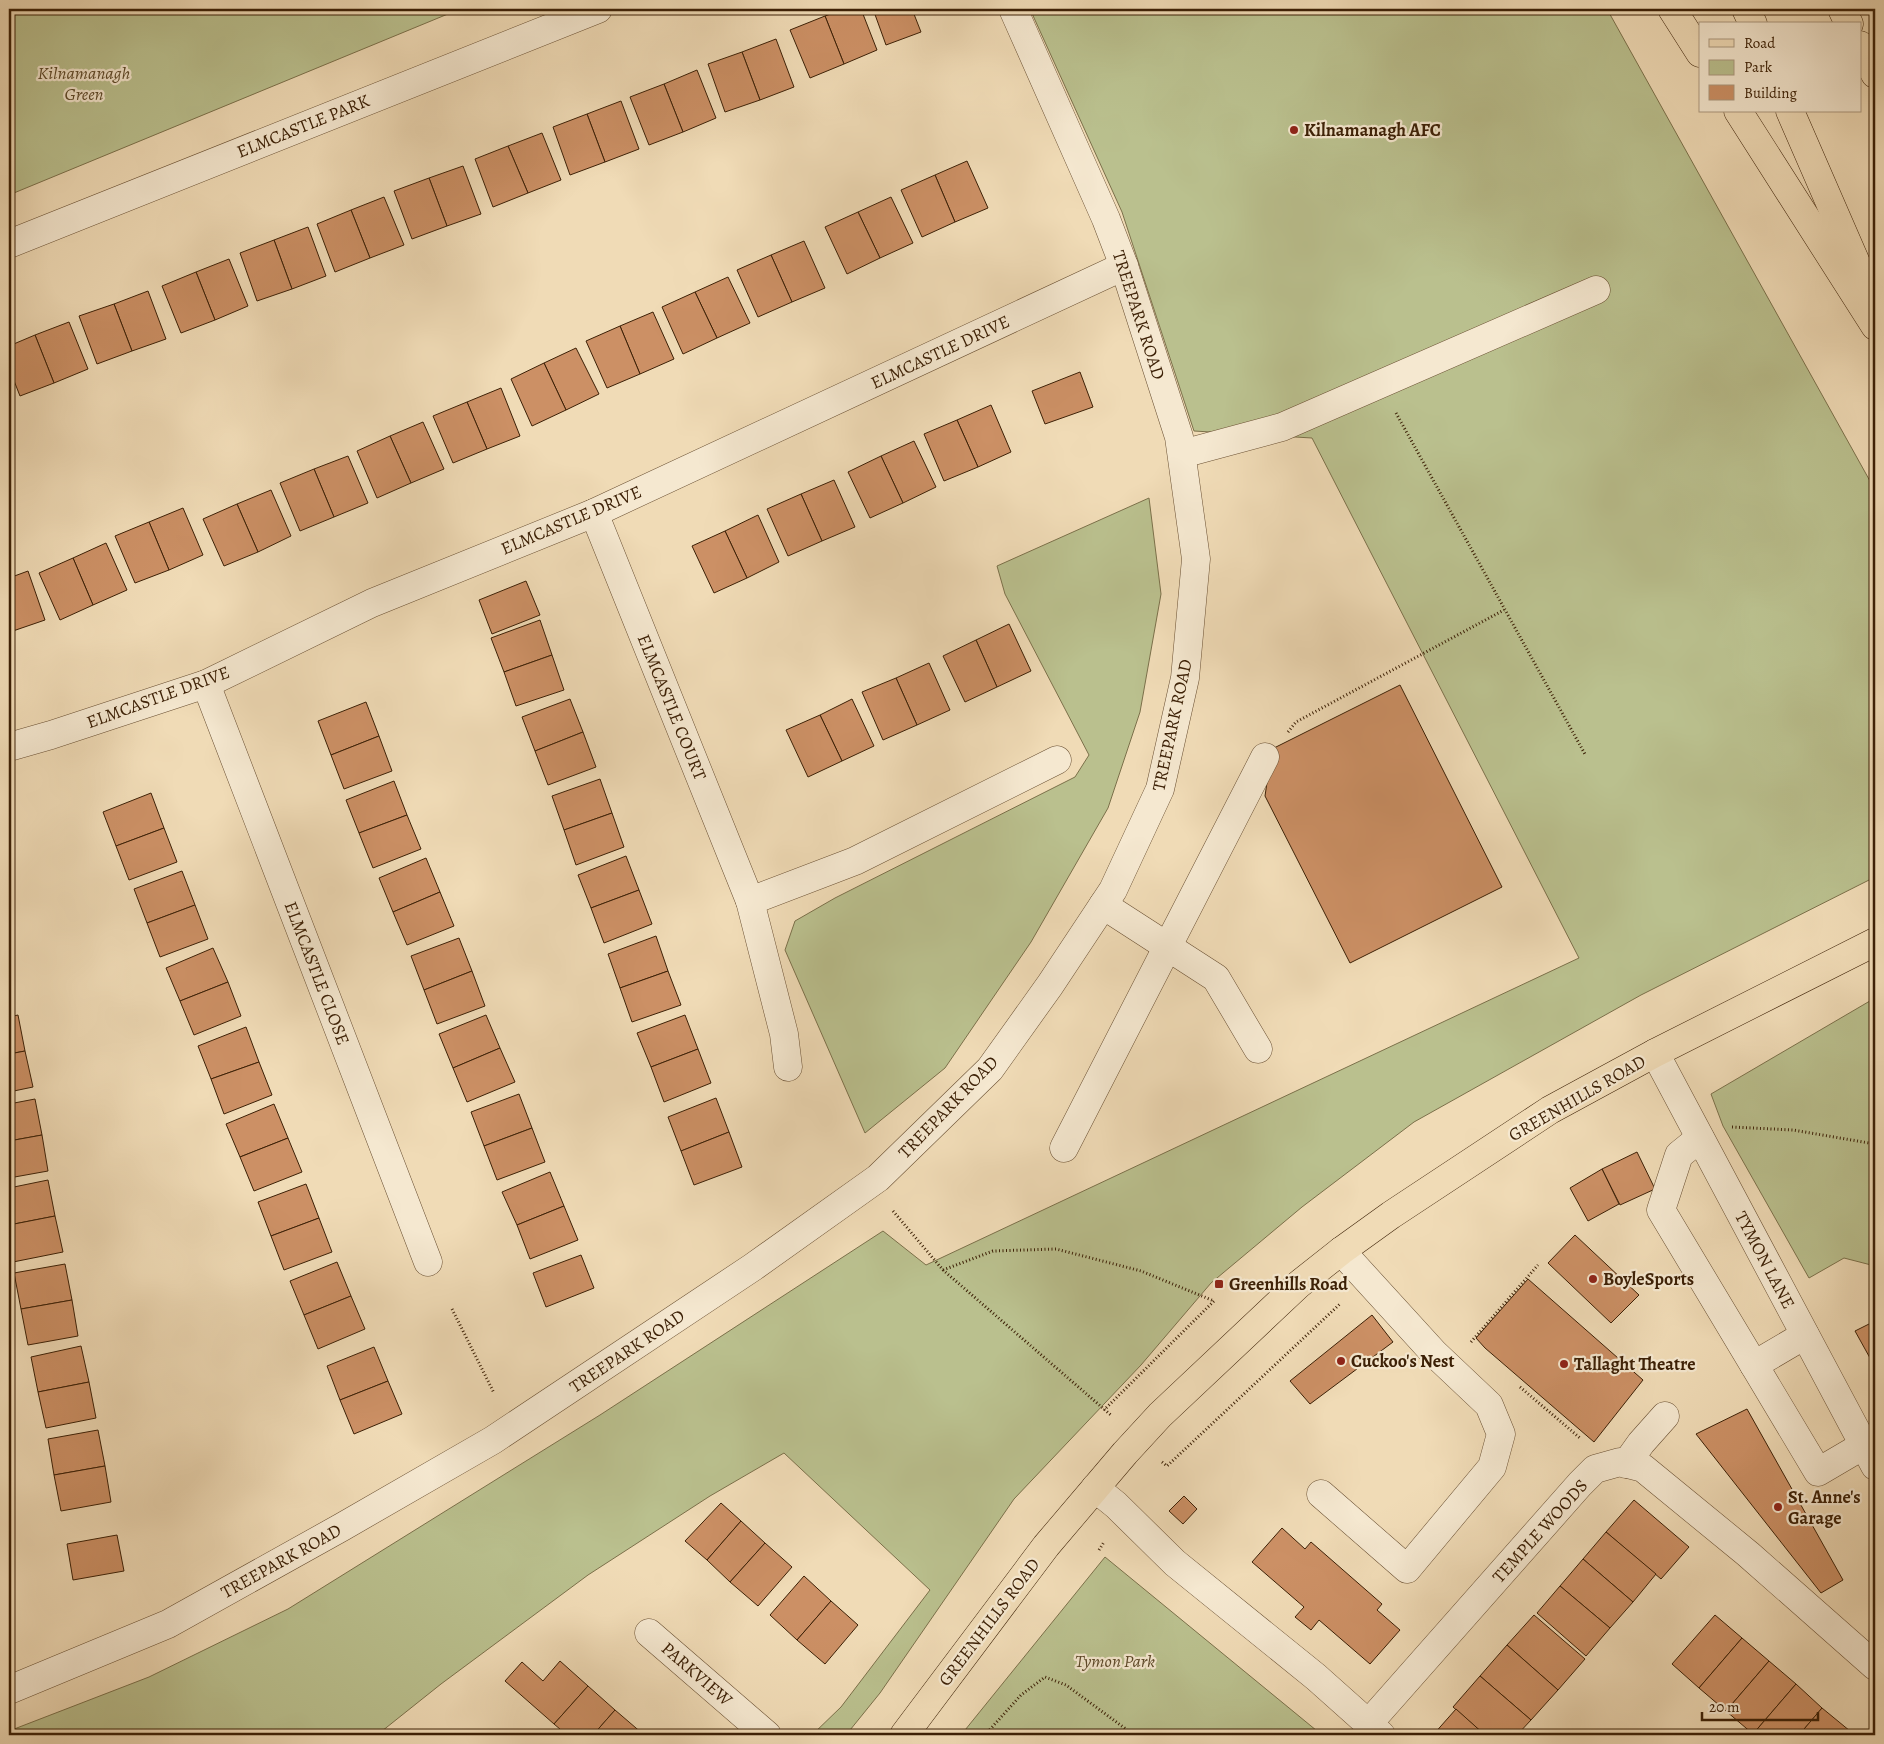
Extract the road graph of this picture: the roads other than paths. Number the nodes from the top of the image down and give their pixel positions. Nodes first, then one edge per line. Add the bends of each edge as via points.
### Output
1 (598, 9) edge
2 (1012, 9) edge
3 (1672, 9) edge
4 (1746, 9) edge
5 (1842, 9) edge
6 (1752, 22) edge
7 (1849, 22) edge
8 (1862, 49) edge
9 (1699, 51) edge
10 (1875, 74) edge
11 (1739, 112) edge
12 (1790, 112) edge
13 (9, 244) edge
14 (1124, 266) junction
15 (1596, 290) dead end
16 (1875, 308) edge
17 (1875, 326) edge
18 (1182, 454) junction
19 (594, 512) junction
20 (206, 684) junction
21 (9, 746) edge
22 (1265, 757) road end
23 (1057, 760) dead end
24 (750, 901) junction
25 (1103, 905) junction
26 (1875, 942) edge
27 (1168, 947) junction
28 (1258, 1049) dead end
29 (1655, 1053) junction
30 (788, 1067) dead end
31 (1712, 1132) junction
32 (1064, 1148) dead end
33 (1341, 1250) junction
34 (428, 1262) dead end
35 (1805, 1335) junction
36 (1754, 1364) junction
37 (1664, 1416) dead end
38 (1870, 1456) edge
39 (1626, 1464) junction
40 (1095, 1488) junction
41 (1321, 1494) dead end
42 (649, 1633) dead end
43 (1875, 1666) edge
44 (9, 1690) edge
45 (1375, 1729) edge
46 (767, 1735) edge
47 (904, 1735) edge

1 - 13 street, ELMCASTLE PARK
2 - 14 street, TREEPARK ROAD
3 - 9 main road
4 - 6 main road
5 - 7 main road
8 - 10 main road
11 - 17 main road
12 - 16 main road
14 - 18 street, TREEPARK ROAD
14 - 19 street, ELMCASTLE DRIVE
15 - 18 street via 1282,427
18 - 25 street, TREEPARK ROAD via 1196,559 1185,678 1160,789
19 - 20 street, ELMCASTLE DRIVE via 372,603
19 - 24 street, ELMCASTLE COURT
20 - 21 street, ELMCASTLE DRIVE
20 - 34 street, ELMCASTLE CLOSE
22 - 27 street
23 - 24 street via 855,861
24 - 30 street, ELMCASTLE COURT via 784,1034
25 - 27 street
25 - 44 street, TREEPARK ROAD via 990,1069 878,1178 753,1267 494,1440 168,1624
26 - 29 main road, GREENHILLS ROAD
27 - 28 street via 1216,978
27 - 32 street
29 - 31 street, TYMON LANE
29 - 33 main road, GREENHILLS ROAD via 1550,1110
31 - 35 street, TYMON LANE
31 - 36 street via 1679,1155 1661,1210
33 - 40 main road, GREENHILLS ROAD via 1298,1285 1160,1415
33 - 41 street via 1434,1353 1489,1405 1501,1434 1492,1466 1407,1568
35 - 36 street
35 - 38 street, TYMON LANE
36 - 38 street via 1818,1472
37 - 39 street
39 - 43 street, TEMPLE WOODS via 1643,1468 1748,1554
39 - 45 street, TEMPLE WOODS via 1620,1462 1595,1469
40 - 45 street, TEMPLE WOODS via 1175,1563
40 - 47 main road, GREENHILLS ROAD via 1046,1546
42 - 46 street, PARKVIEW

